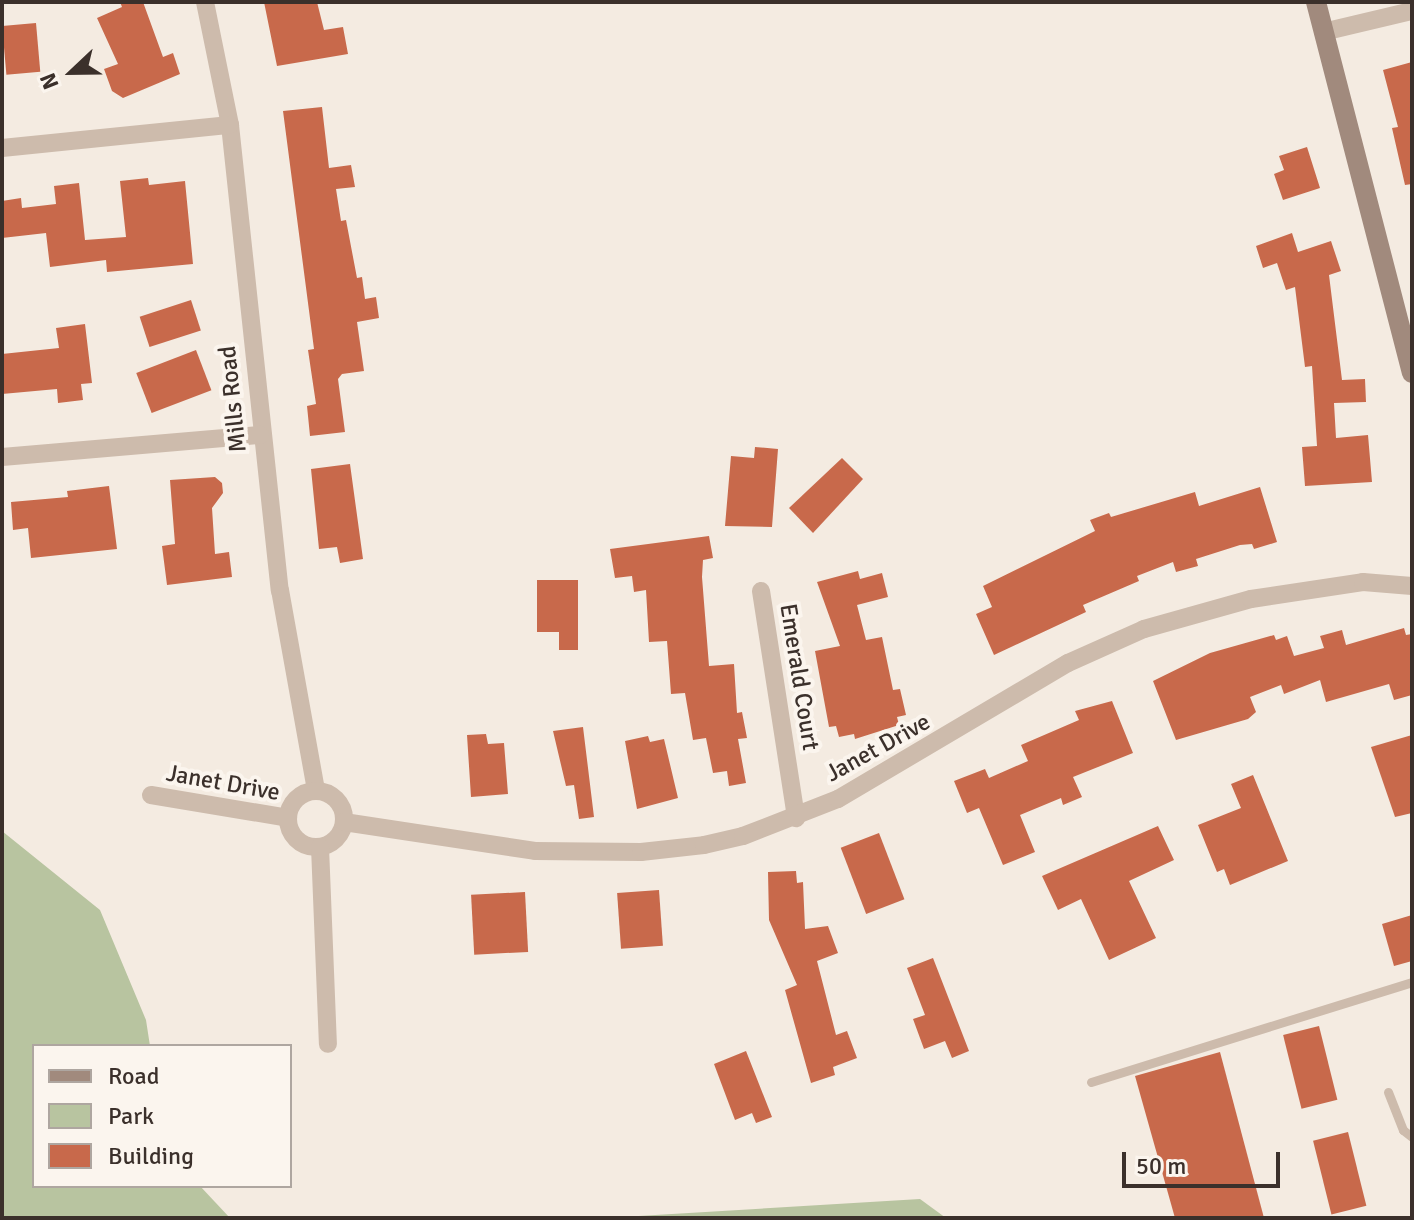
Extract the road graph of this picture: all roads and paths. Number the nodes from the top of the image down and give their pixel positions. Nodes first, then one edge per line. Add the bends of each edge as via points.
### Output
1 (205, 2) edge
2 (1316, 2) edge
3 (1412, 11) edge
4 (1323, 32) junction
5 (230, 125) junction
6 (2, 148) edge
7 (1412, 373) edge
8 (260, 435) junction
9 (2, 457) edge
10 (1412, 586) edge
11 (761, 591) dead end
12 (316, 791) junction
13 (151, 795) dead end
14 (288, 818) junction
15 (796, 818) junction
16 (344, 822) junction
17 (320, 847) junction
18 (1412, 982) edge
19 (328, 1044) dead end
20 (1091, 1082) dead end
21 (1388, 1092) dead end
22 (1412, 1137) edge

1 - 5 street, Mills Road
2 - 4 main road
3 - 4 street
4 - 7 main road
5 - 6 street
5 - 8 street, Mills Road
8 - 9 street
8 - 12 street, Mills Road via 280,590
10 - 15 street, Janet Drive via 1363,582 1251,599 1144,629 1068,663 920,753
11 - 15 street, Emerald Court
12 - 14 street via 294,802
12 - 16 street via 340,805
13 - 14 street, Janet Drive
14 - 17 street via 297,840
15 - 16 street, Janet Drive via 704,845 641,852 535,851
16 - 17 street via 336,839
17 - 19 street
18 - 20 lane
21 - 22 lane via 1403,1130

